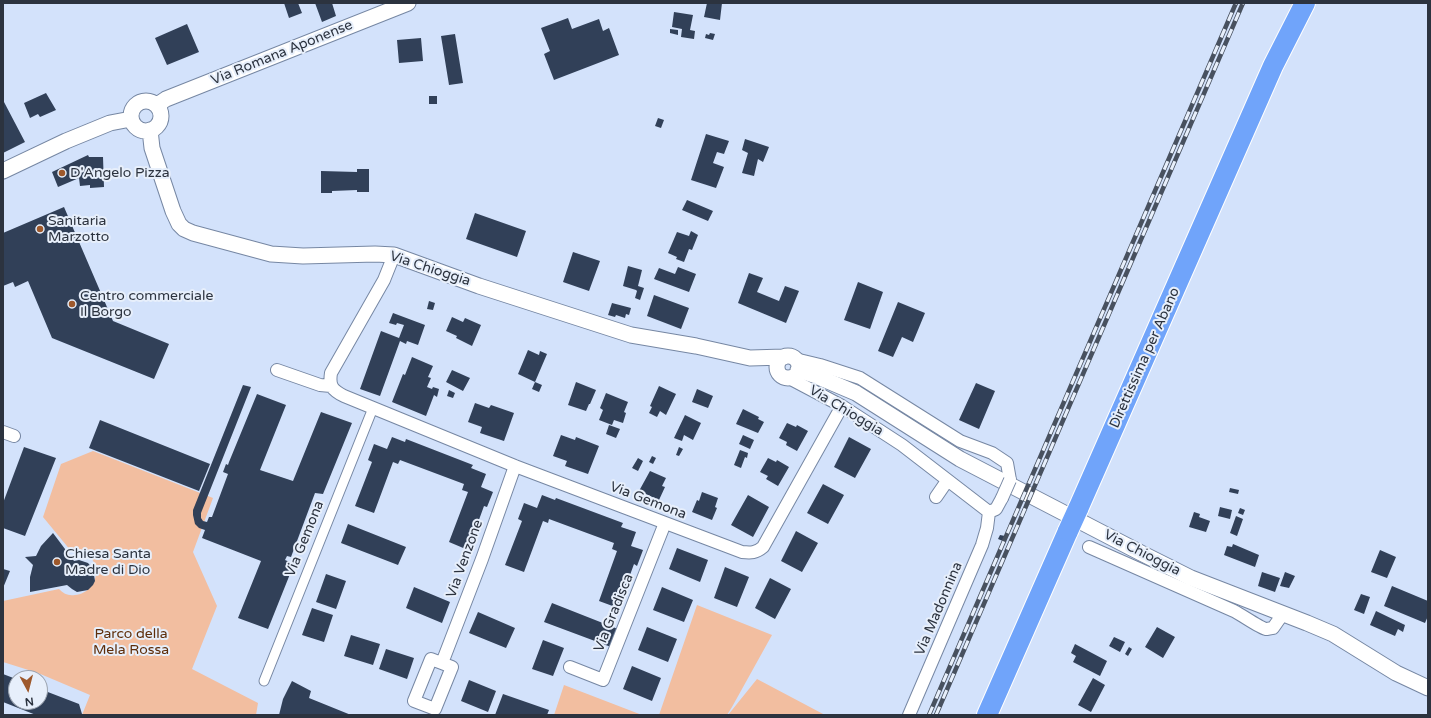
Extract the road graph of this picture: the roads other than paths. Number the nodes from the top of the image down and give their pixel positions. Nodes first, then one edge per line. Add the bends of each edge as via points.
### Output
1 (408, 3) edge
2 (1305, 3) edge
3 (157, 105) junction
4 (131, 119) junction
5 (150, 130) junction
6 (3, 171) edge
7 (394, 255) junction
8 (789, 367) junction
9 (277, 370) dead end
10 (331, 386) junction
11 (842, 406) junction
12 (373, 408) junction
13 (515, 466) junction
14 (947, 481) junction
15 (936, 497) dead end
16 (988, 512) junction
17 (665, 523) junction
18 (1089, 546) dead end
19 (1280, 613) junction
20 (442, 663) junction
21 (570, 667) dead end
22 (264, 681) dead end
23 (1428, 688) edge
24 (909, 715) edge
25 (987, 715) edge

1 - 3 street, Via Romana Aponense
2 - 25 highway, Direttissima per Abano, bridge via 1273,66
3 - 4 street via 150,101 139,102 131,110
3 - 5 street via 160,120
4 - 5 street via 136,127 145,131
4 - 6 street via 110,123
5 - 7 street, Via Chioggia via 152,148 161,177 173,211 184,229 271,254
7 - 8 street, Via Chioggia via 479,286 631,335 696,346
7 - 10 street via 384,280 331,373
8 - 11 street, Via Chioggia
8 - 16 street, Via Chioggia, bridge via 820,365 860,378 960,441 992,453 1007,463 1010,480 996,509
8 - 19 street, Via Chioggia via 856,393 960,459 1141,553 1191,578
9 - 10 street, Via Gemona via 320,385
10 - 12 street, Via Gemona via 344,396
11 - 14 street, Via Chioggia via 902,445
11 - 17 street, Via Gemona via 758,552 742,552
12 - 13 street, Via Gemona
12 - 22 street, Via Gemona
13 - 17 street, Via Gemona
13 - 20 street, Via Venzone
14 - 15 street
14 - 16 street, Via Chioggia
16 - 24 street, Via Madonnina via 982,545
17 - 21 street, Via Gradisca via 603,680
18 - 19 street, Via Chioggia via 1234,611 1262,628 1273,628 1280,618
19 - 23 street, Via Chioggia via 1333,634 1396,673
20 - 20 street via 452,667 435,709 414,701 431,659

